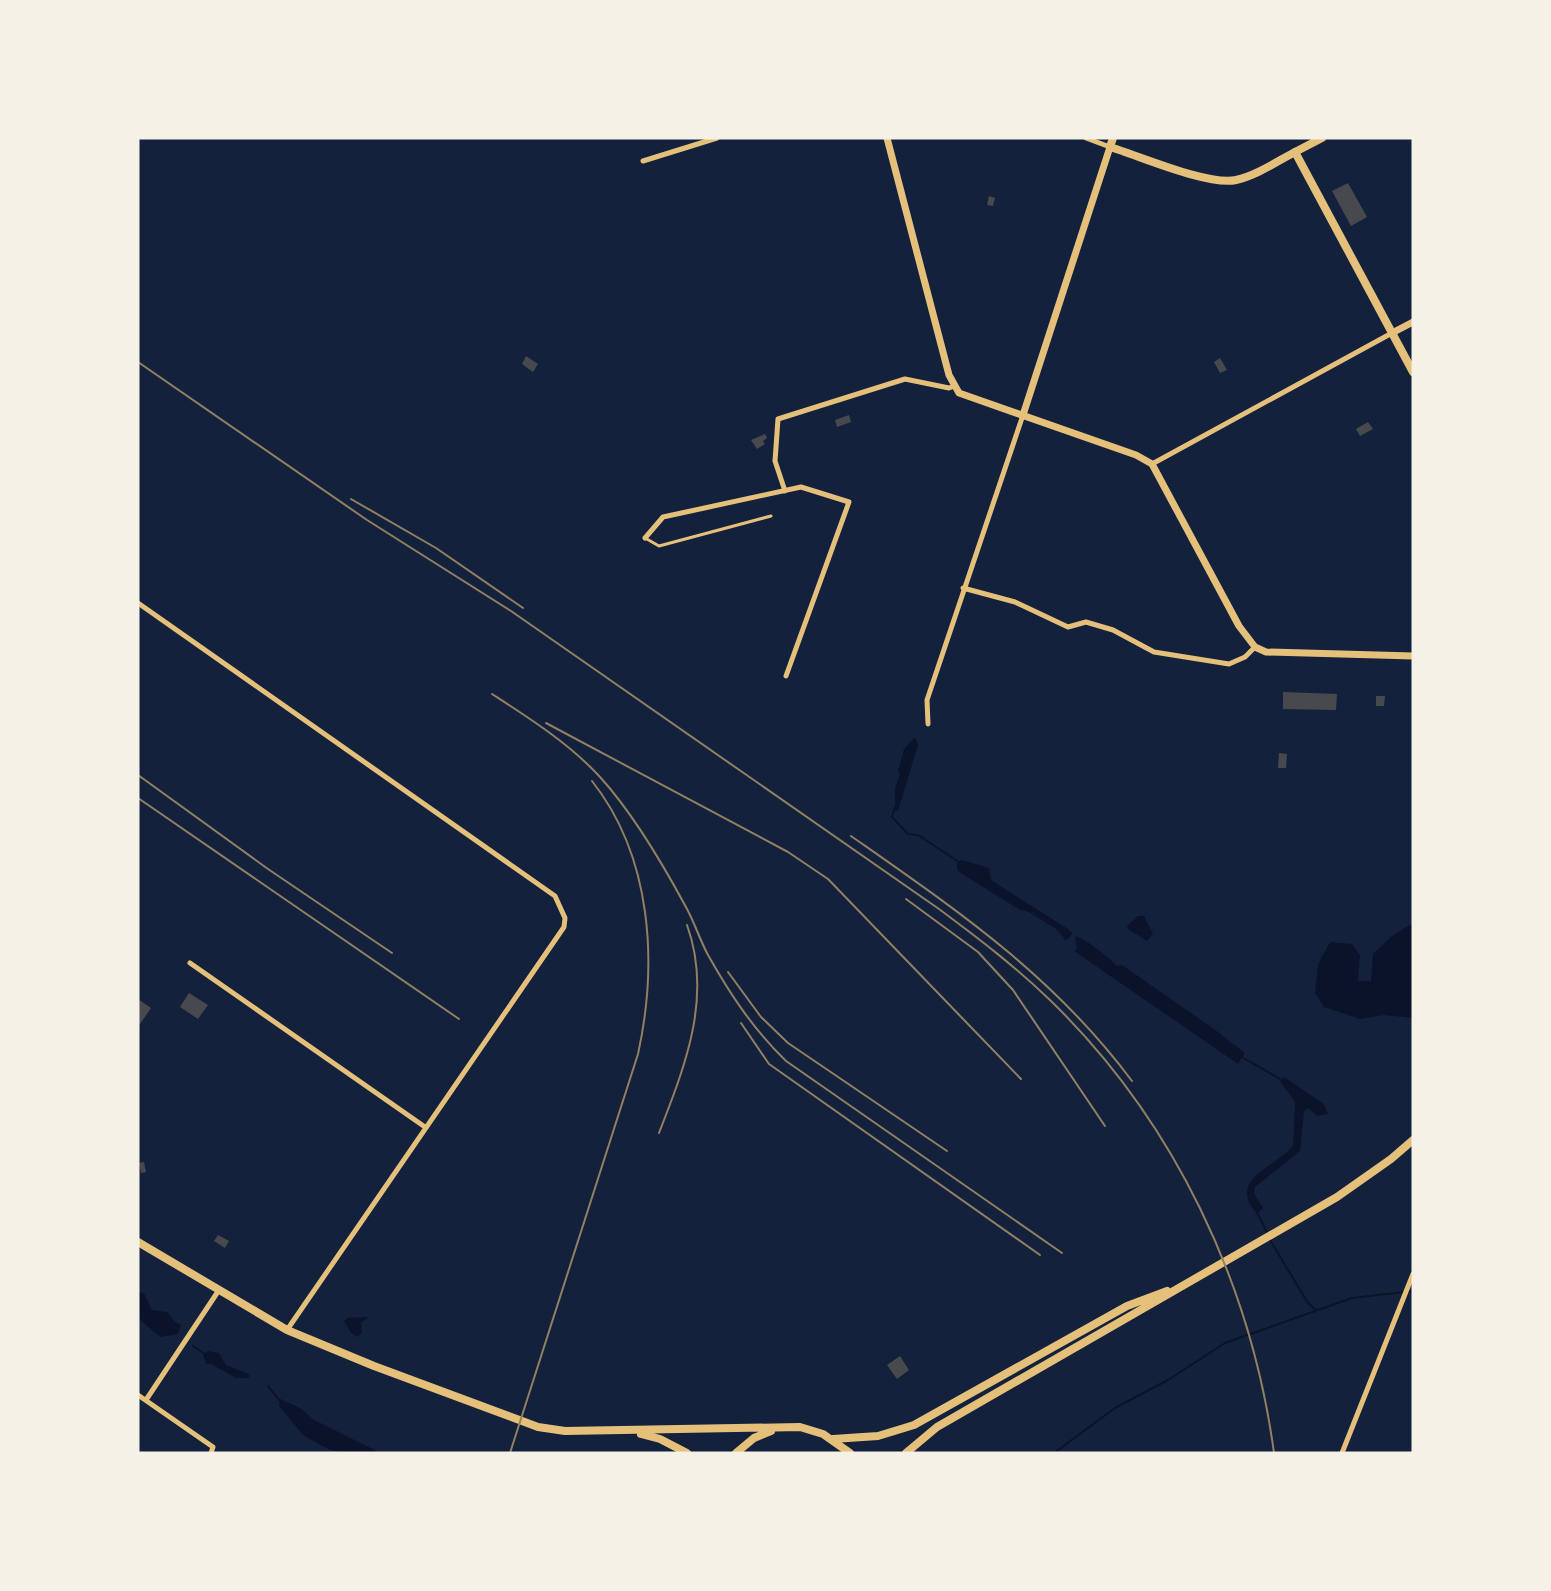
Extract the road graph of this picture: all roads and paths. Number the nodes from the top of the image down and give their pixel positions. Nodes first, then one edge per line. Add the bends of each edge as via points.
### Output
1 (717, 138) edge
2 (887, 138) edge
3 (1086, 138) edge
4 (1113, 138) edge
5 (1322, 138) edge
6 (1110, 147) junction
7 (1295, 152) junction
8 (644, 161) dead end
9 (1413, 322) edge
10 (1392, 333) junction
11 (1413, 372) edge
12 (954, 386) junction
13 (1023, 415) junction
14 (1152, 464) junction
15 (785, 491) junction
16 (771, 516) dead end
17 (645, 538) joint
18 (963, 588) junction
19 (138, 603) edge
20 (1255, 647) junction
21 (1413, 656) edge
22 (786, 676) dead end
23 (928, 724) dead end
24 (190, 963) dead end
25 (425, 1127) junction
26 (1413, 1140) edge
27 (138, 1242) edge
28 (1413, 1274) edge
29 (1195, 1280) junction
30 (219, 1290) junction
31 (287, 1330) junction
32 (138, 1395) edge
33 (146, 1401) junction
34 (783, 1428) junction
35 (629, 1431) junction
36 (833, 1439) junction
37 (211, 1453) edge
38 (687, 1453) edge
39 (736, 1453) edge
40 (850, 1453) edge
41 (906, 1453) edge
42 (1342, 1453) edge

1 - 8 street
2 - 12 street
3 - 6 street
4 - 6 main road
5 - 7 main road
6 - 7 main road via 1227,181 1254,174
6 - 13 street
7 - 10 main road
9 - 10 street
10 - 11 main road
10 - 14 street
12 - 13 street via 970,398
12 - 15 street via 904,379 778,419 775,461
13 - 14 street
13 - 18 street
14 - 20 street via 1228,607
15 - 17 street via 663,517
15 - 22 street via 801,487 849,502
16 - 17 lane via 659,546
18 - 20 street via 1015,602 1068,627 1086,622 1113,630 1155,652 1229,664
18 - 23 street via 927,700
19 - 25 street via 555,896 565,918 564,927
20 - 21 street via 1266,652
24 - 25 street
25 - 31 street
26 - 29 main road via 1356,1184
27 - 30 main road
28 - 42 street
29 - 36 main road via 1127,1306 914,1425 879,1436
29 - 41 main road via 937,1427
30 - 31 main road
30 - 33 street
31 - 35 main road via 538,1428
32 - 33 street
33 - 37 street via 213,1447
34 - 35 main road
34 - 36 main road via 812,1430
34 - 39 main road via 754,1438
35 - 38 main road via 660,1439
36 - 40 main road

